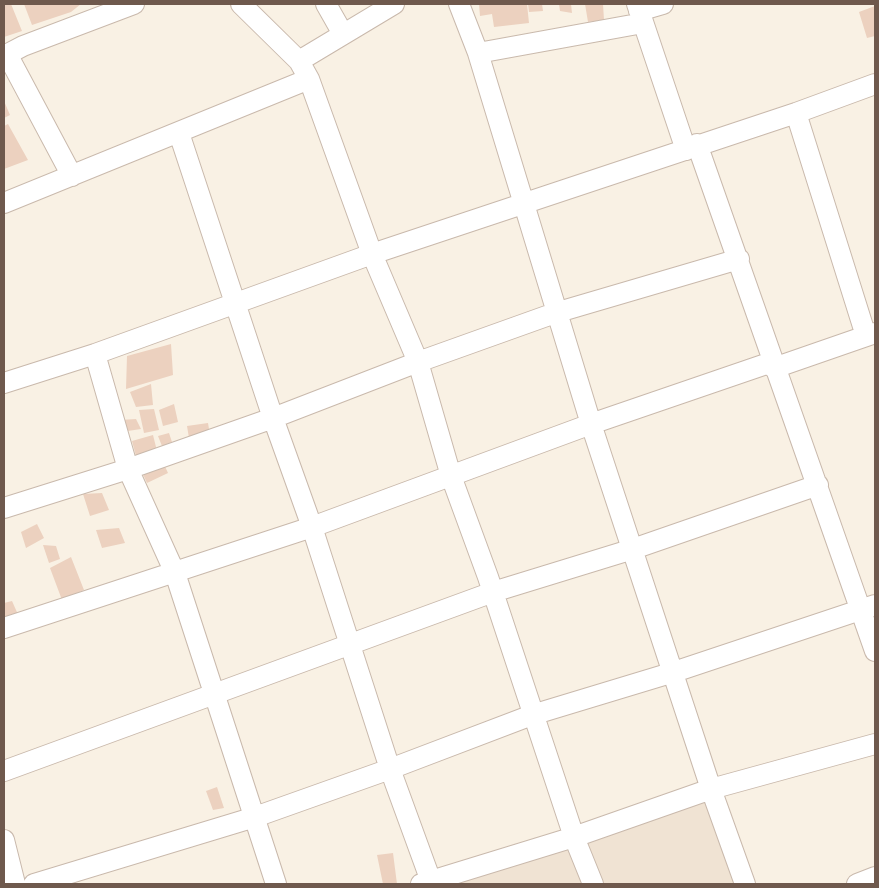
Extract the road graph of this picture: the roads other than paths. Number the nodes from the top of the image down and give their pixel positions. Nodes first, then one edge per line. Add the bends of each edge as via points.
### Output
1 (134, 4) edge
2 (241, 4) edge
3 (326, 4) edge
4 (394, 4) edge
5 (459, 4) edge
6 (663, 4) edge
7 (640, 13) edge
8 (343, 34) junction
9 (478, 53) junction
10 (6, 55) edge
11 (299, 60) junction
12 (309, 79) junction
13 (875, 84) edge
14 (796, 114) junction
15 (179, 133) junction
16 (691, 147) junction
17 (72, 176) junction
18 (4, 203) edge
19 (524, 204) junction
20 (372, 254) junction
21 (738, 259) junction
22 (236, 303) junction
23 (555, 313) junction
24 (871, 335) edge
25 (95, 354) junction
26 (418, 362) junction
27 (773, 365) junction
28 (4, 383) edge
29 (273, 418) junction
30 (591, 424) junction
31 (128, 468) junction
32 (451, 476) junction
33 (818, 485) junction
34 (4, 508) edge
35 (312, 527) junction
36 (633, 549) junction
37 (175, 573) junction
38 (493, 592) junction
39 (868, 607) edge
40 (4, 628) edge
41 (350, 645) junction
42 (875, 651) edge
43 (674, 672) junction
44 (214, 694) junction
45 (532, 715) junction
46 (875, 744) edge
47 (390, 769) junction
48 (4, 771) edge
49 (711, 790) junction
50 (255, 817) junction
51 (574, 837) junction
52 (4, 840) edge
53 (875, 877) edge
54 (428, 883) edge
55 (15, 884) edge
56 (34, 884) edge
57 (276, 884) edge
58 (593, 884) edge
59 (745, 884) edge
60 (857, 884) edge

1 - 10 street
2 - 11 street
3 - 8 street
4 - 8 street
5 - 9 street
6 - 7 street
7 - 9 street
7 - 16 street
8 - 11 street
9 - 19 street
10 - 17 street
11 - 12 street
12 - 15 street
12 - 20 street
13 - 14 street
14 - 16 street
14 - 24 street
15 - 17 street
15 - 22 street
16 - 19 street
16 - 21 street
17 - 18 street
19 - 20 street
19 - 23 street
20 - 22 street
20 - 26 street
21 - 23 street
21 - 27 street
22 - 25 street
22 - 29 street
23 - 26 street
23 - 30 street
24 - 27 street
25 - 28 street
25 - 31 street
26 - 29 street
26 - 32 street
27 - 30 street
27 - 33 street
29 - 31 street
29 - 35 street
30 - 32 street
30 - 36 street
31 - 34 street
31 - 37 street
32 - 35 street
32 - 38 street
33 - 36 street
33 - 39 street
35 - 37 street
35 - 41 street
36 - 38 street
36 - 43 street
37 - 40 street
37 - 44 street
38 - 41 street
38 - 45 street
39 - 42 street
39 - 43 street
41 - 44 street
41 - 47 street
43 - 45 street
43 - 49 street
44 - 48 street
44 - 50 street
45 - 47 street
45 - 51 street
46 - 49 street
47 - 50 street
47 - 54 street
49 - 51 street
49 - 59 street
50 - 56 street
50 - 57 street
51 - 54 street
51 - 58 street
52 - 55 street
53 - 60 street

